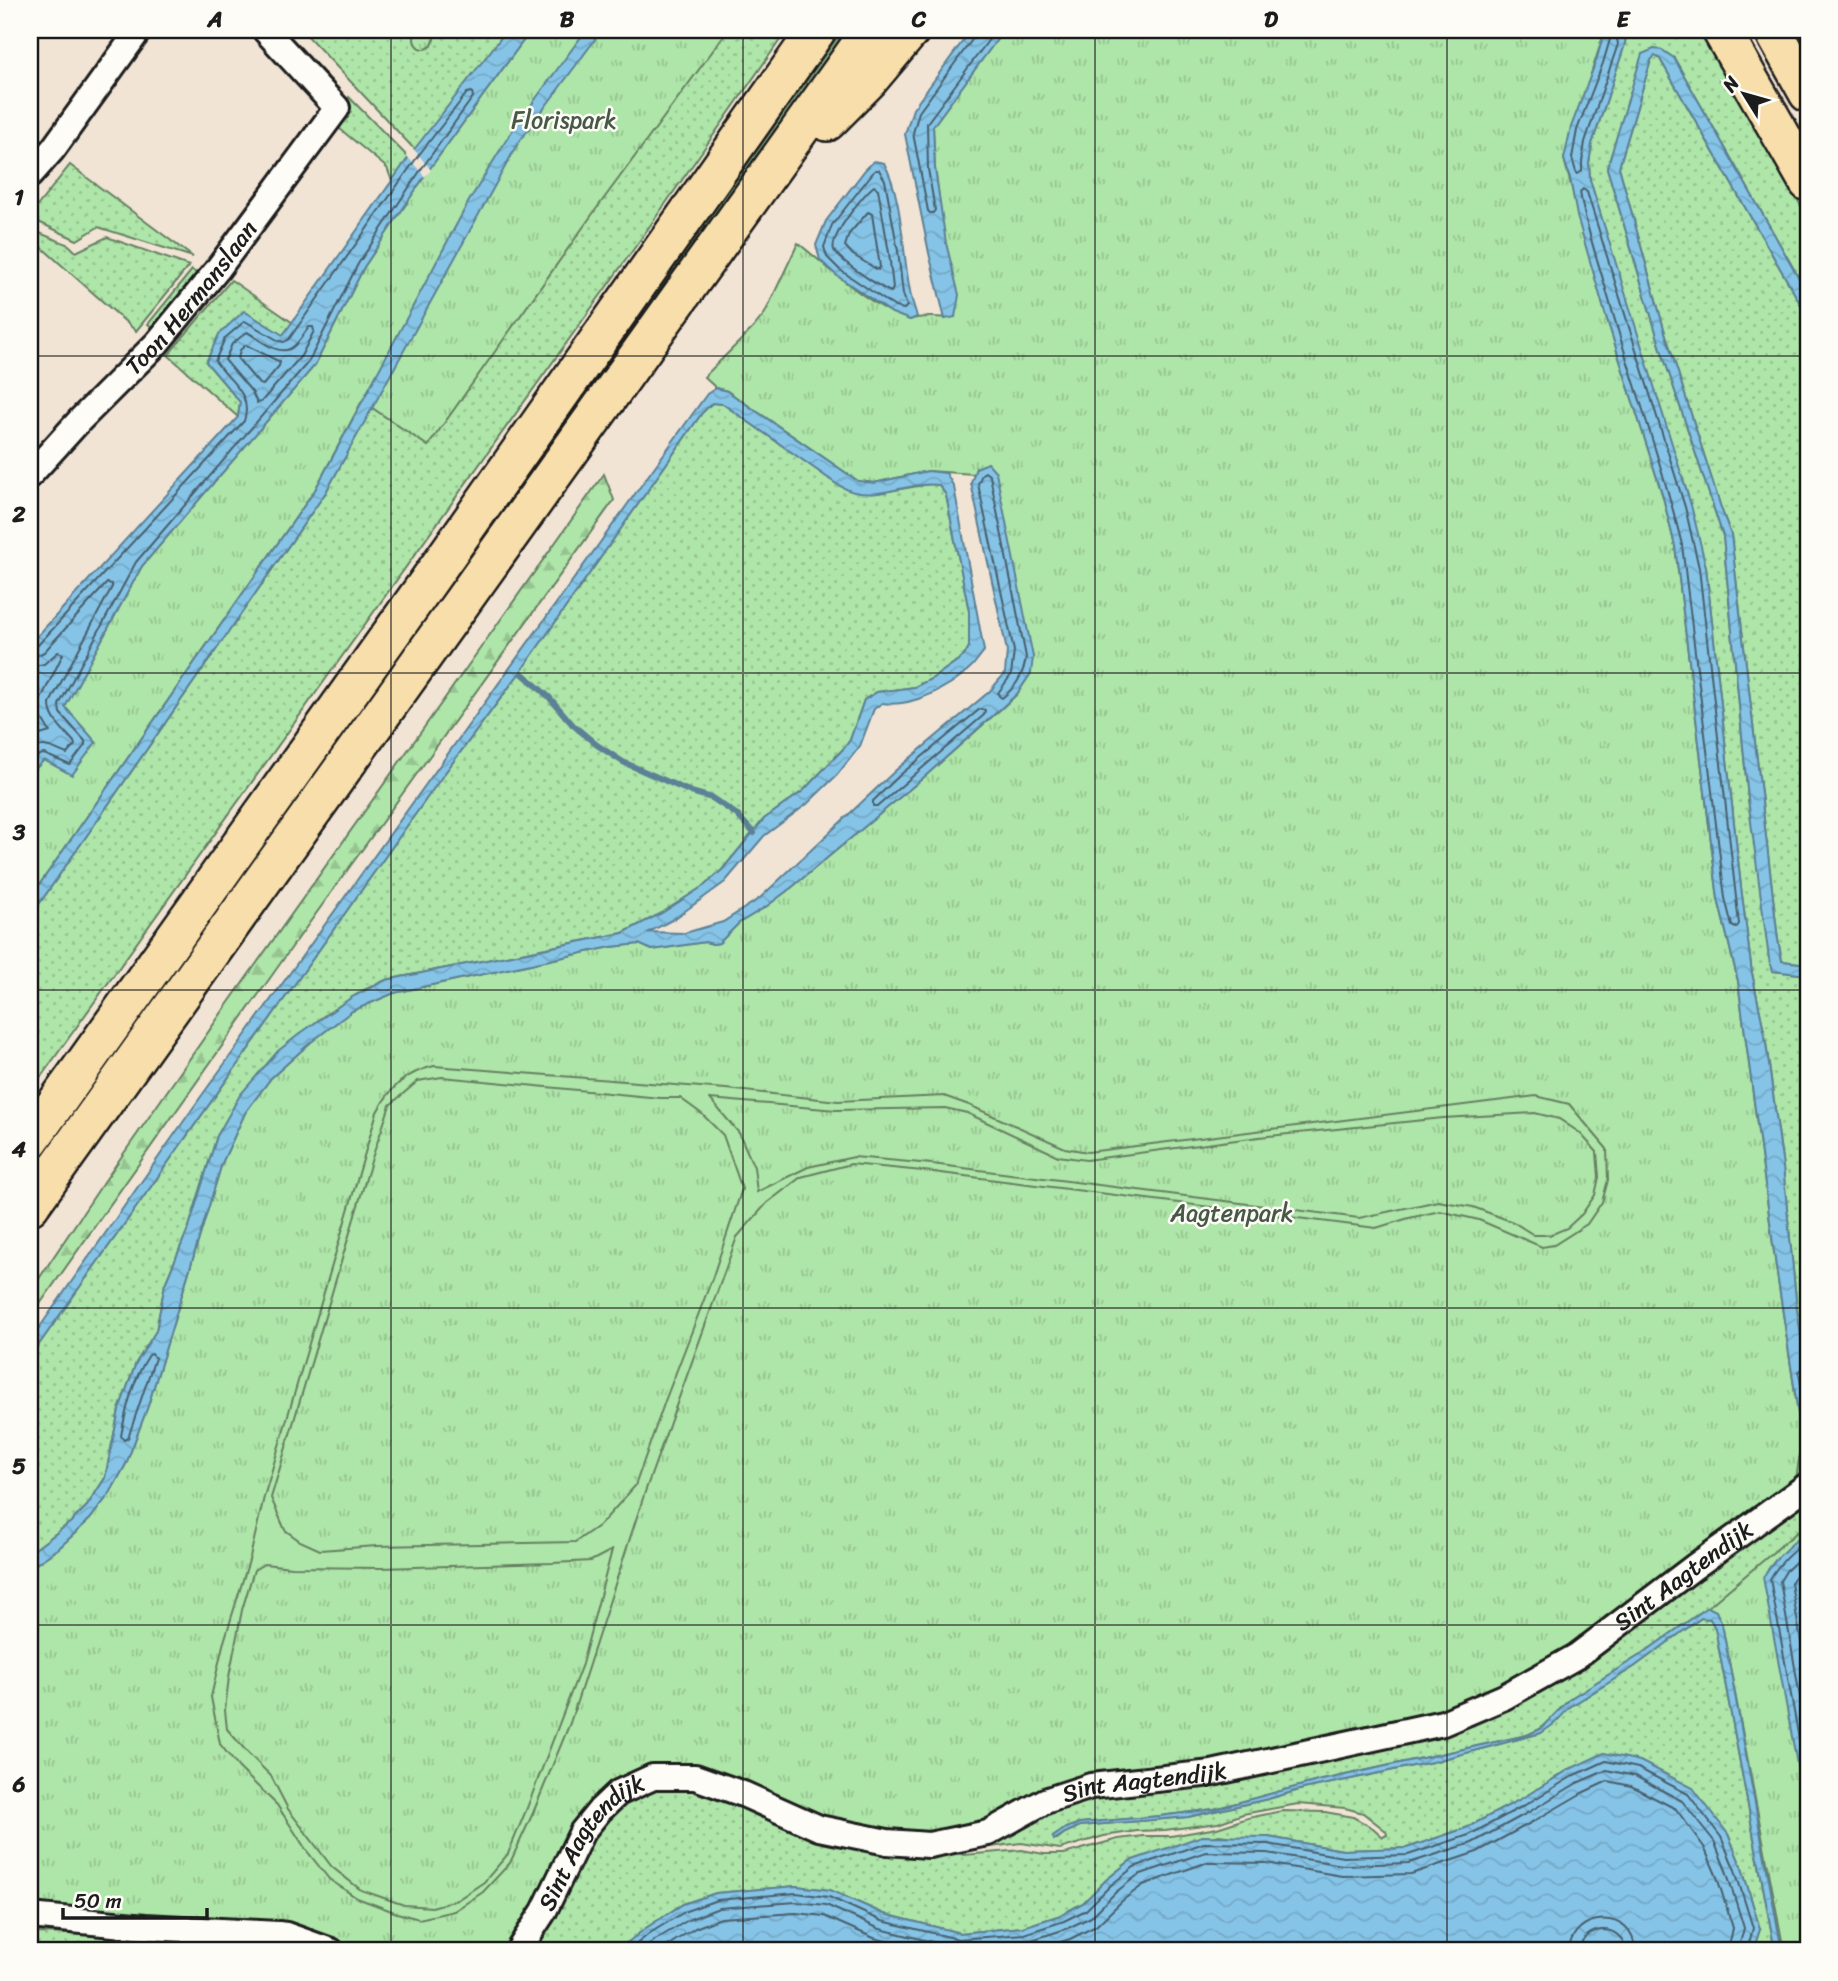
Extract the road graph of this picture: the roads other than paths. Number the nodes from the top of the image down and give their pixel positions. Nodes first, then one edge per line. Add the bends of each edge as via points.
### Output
1 (139, 30) edge
2 (265, 30) edge
3 (817, 30) edge
4 (871, 30) edge
5 (911, 30) edge
6 (1721, 30) edge
7 (1773, 30) edge
8 (1808, 93) edge
9 (30, 175) edge
10 (1808, 182) edge
11 (743, 208) junction
12 (30, 475) edge
13 (30, 1140) edge
14 (30, 1206) edge
15 (1808, 1485) edge
16 (30, 1916) edge
17 (331, 1951) edge
18 (518, 1951) edge

1 - 9 street
2 - 12 street, Toon Hermanslaan via 337,108 157,343
3 - 13 highway
4 - 11 highway
5 - 11 highway via 868,81
6 - 10 highway
7 - 8 highway
11 - 14 highway
15 - 18 street, Sint Aagtendijk via 1577,1656 1504,1697 1443,1723 1212,1773 1091,1786 1045,1801 988,1833 929,1845 819,1828 695,1777 653,1777 618,1793 582,1832 544,1911
16 - 17 street via 286,1935

